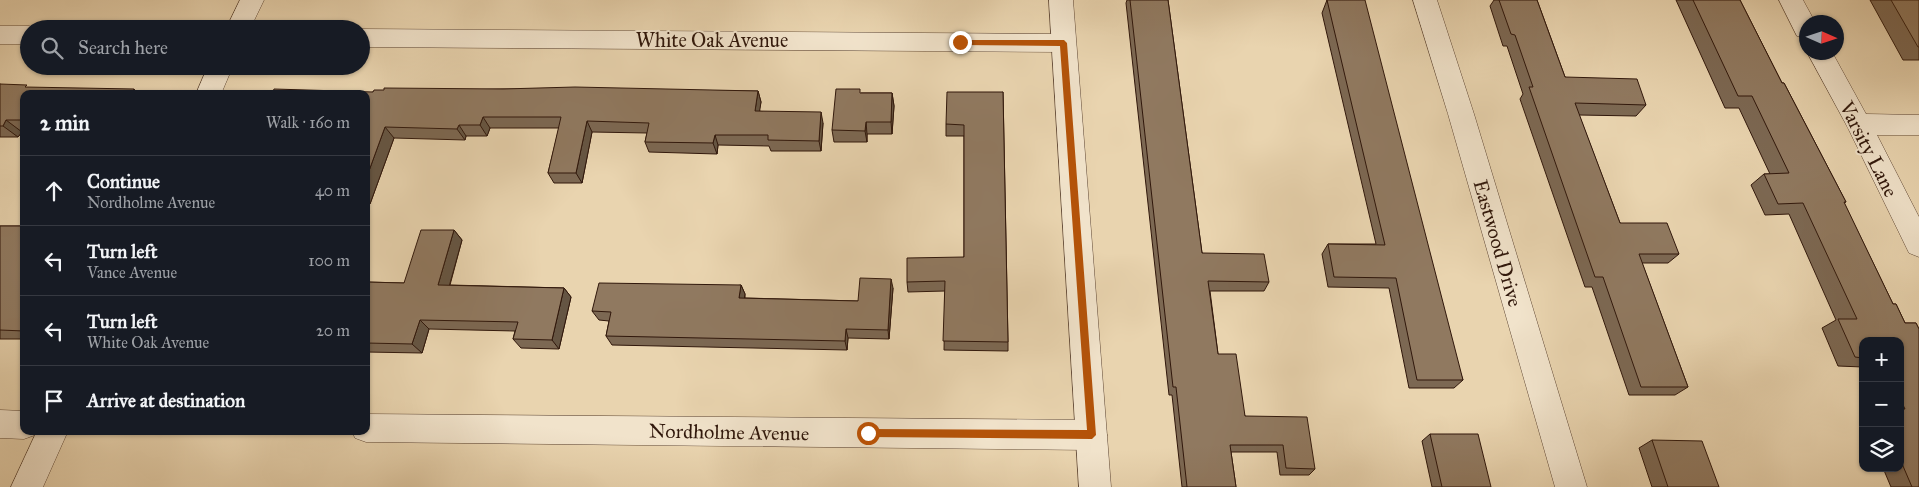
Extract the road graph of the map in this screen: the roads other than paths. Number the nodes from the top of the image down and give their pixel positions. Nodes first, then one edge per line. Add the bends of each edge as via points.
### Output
1 (252, 0) edge
2 (1061, 0) edge
3 (1425, 0) edge
4 (1792, 0) edge
5 (1799, 15) edge
6 (242, 20) edge
7 (0, 35) edge
8 (20, 35) edge
9 (370, 38) edge
10 (1064, 43) junction
11 (1823, 60) edge
12 (217, 75) edge
13 (210, 90) edge
14 (1859, 124) junction
15 (1919, 125) edge
16 (1919, 245) edge
17 (0, 424) edge
18 (20, 424) edge
19 (370, 428) edge
20 (51, 435) edge
21 (1092, 435) junction
22 (27, 487) edge
23 (1095, 487) edge
24 (1571, 487) edge

1 - 6 street
2 - 10 street
3 - 24 street, Eastwood Drive
4 - 5 street
7 - 8 street
9 - 10 street, White Oak Avenue
10 - 21 street
11 - 14 street, Varsity Lane
12 - 13 street
14 - 15 street
14 - 16 street, Varsity Lane
17 - 18 street
19 - 21 street, Nordholme Avenue
20 - 22 street
21 - 23 street

